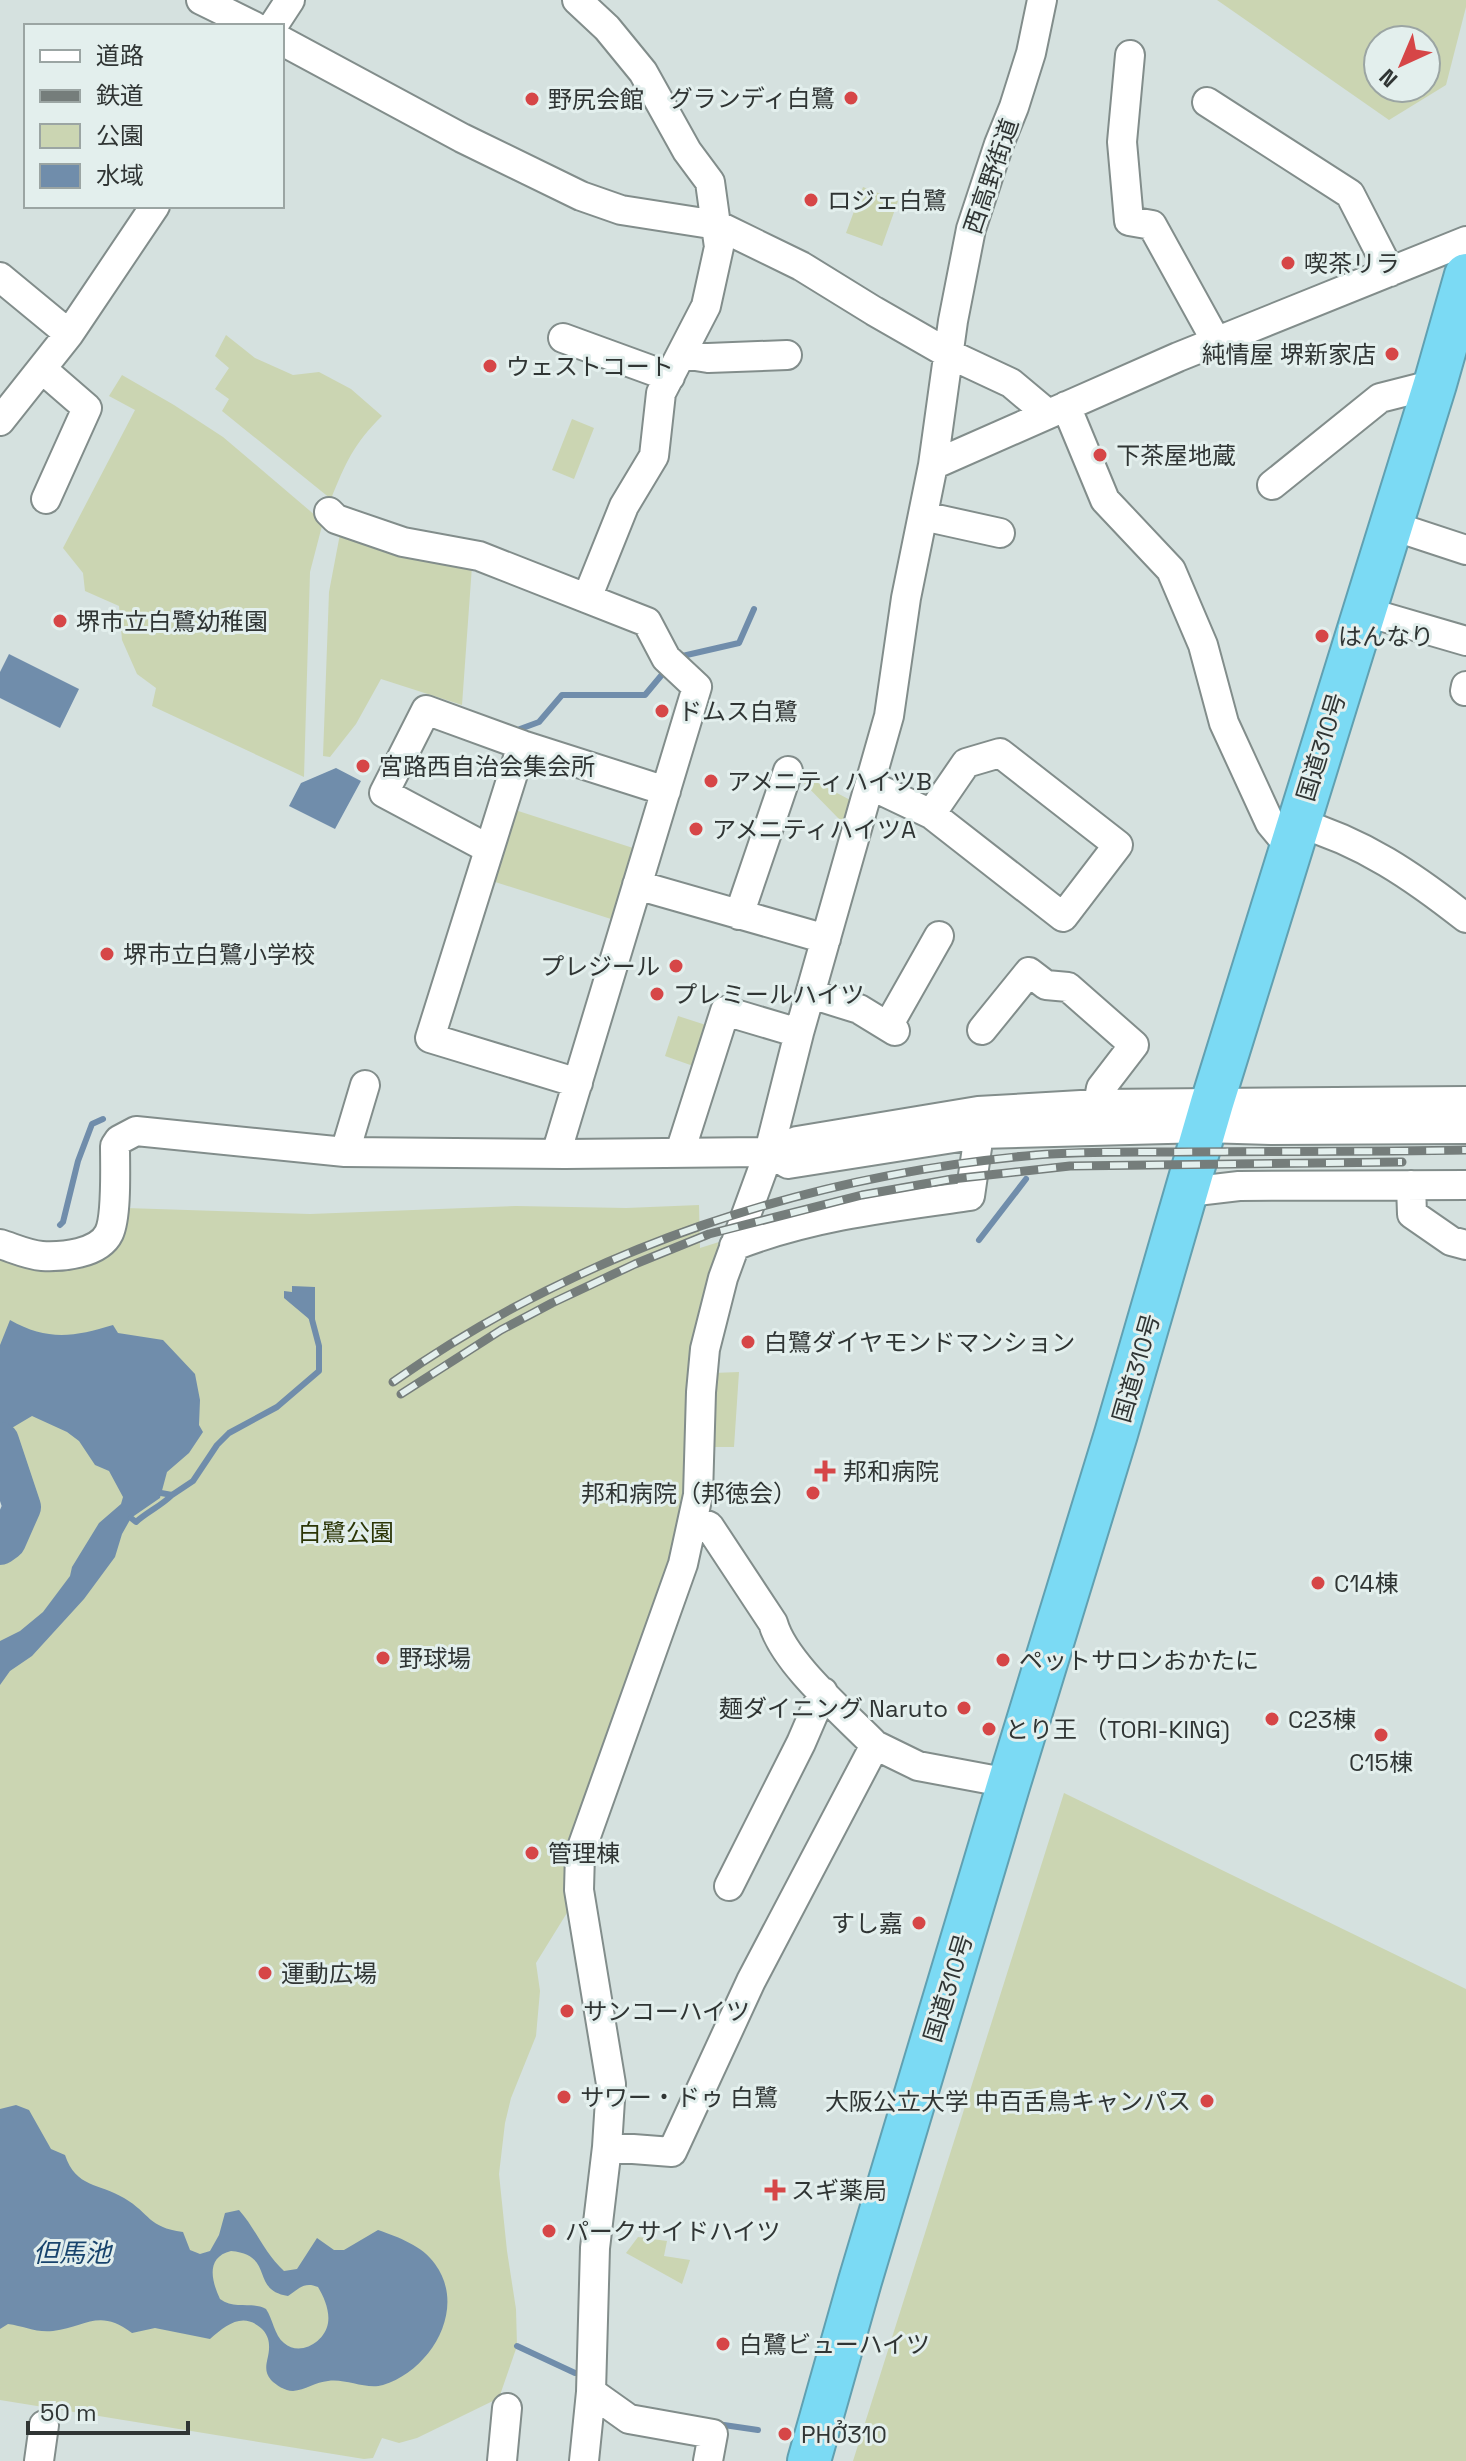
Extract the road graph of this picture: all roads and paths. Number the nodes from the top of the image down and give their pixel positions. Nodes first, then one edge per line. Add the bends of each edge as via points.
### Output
1 (201, 0) edge
2 (290, 0) edge
3 (577, 0) edge
4 (1042, 0) edge
5 (250, 24) edge
6 (274, 24) edge
7 (284, 42) edge
8 (1130, 55) dead end
9 (1207, 102) dead end
10 (154, 208) edge
11 (717, 225) junction
12 (1466, 241) edge
13 (1390, 272) junction
14 (1466, 275) edge
15 (0, 277) edge
16 (69, 334) junction
17 (563, 338) dead end
18 (1216, 341) junction
19 (949, 354) junction
20 (787, 355) dead end
21 (677, 366) junction
22 (42, 369) junction
23 (1435, 384) junction
24 (1057, 410) junction
25 (0, 421) edge
26 (933, 465) junction
27 (1272, 485) dead end
28 (46, 499) dead end
29 (329, 512) dead end
30 (923, 516) junction
31 (1390, 525) junction
32 (1000, 533) dead end
33 (1466, 550) edge
34 (587, 598) junction
35 (1363, 611) junction
36 (1466, 641) edge
37 (522, 745) junction
38 (788, 771) dead end
39 (870, 785) junction
40 (666, 791) junction
41 (931, 814) junction
42 (1293, 835) junction
43 (489, 849) junction
44 (637, 885) junction
45 (739, 915) junction
46 (1466, 918) edge
47 (939, 936) dead end
48 (826, 939) junction
49 (811, 994) junction
50 (982, 1030) dead end
51 (799, 1033) junction
52 (578, 1083) junction
53 (365, 1085) dead end
54 (1466, 1101) edge
55 (1098, 1104) junction
56 (1209, 1116) junction
57 (978, 1122) junction
58 (1466, 1129) edge
59 (345, 1152) junction
60 (680, 1152) junction
61 (769, 1152) junction
62 (556, 1154) junction
63 (1411, 1185) junction
64 (1466, 1185) edge
65 (1188, 1192) junction
66 (0, 1244) edge
67 (1466, 1245) edge
68 (734, 1246) junction
69 (693, 1520) junction
70 (823, 1692) junction
71 (875, 1745) junction
72 (1009, 1783) junction
73 (729, 1886) dead end
74 (607, 2147) junction
75 (591, 2392) junction
76 (507, 2408) dead end
77 (44, 2425) dead end
78 (39, 2461) edge
79 (502, 2461) edge
80 (584, 2461) edge
81 (708, 2461) edge
82 (809, 2461) edge

1 - 5 street
2 - 6 street
3 - 11 street via 643,72 710,182
4 - 19 street, 西高野街道 via 1031,53 971,229
7 - 11 street via 581,196 621,210
8 - 18 street via 1122,142 1129,221 1152,225
9 - 13 street via 1350,194
10 - 16 street
11 - 19 street via 801,266
11 - 21 street via 719,247 706,306
12 - 13 street
13 - 18 street
14 - 23 highway, 国道310号
15 - 16 street
16 - 22 street
17 - 21 street
18 - 24 street
19 - 24 street
19 - 26 street, 西高野街道
20 - 21 street via 708,358
21 - 34 street via 661,393 654,456 624,506
22 - 25 street
22 - 28 street via 87,408
23 - 27 street via 1380,398
23 - 31 highway, 国道310号
24 - 26 street
24 - 42 street via 1105,500 1171,570 1203,645 1224,723 1270,823
26 - 30 street, 西高野街道
29 - 34 street via 403,542 479,556
30 - 32 street
30 - 39 street, 西高野街道 via 889,716
31 - 33 street
31 - 35 highway, 国道310号
34 - 40 street via 647,622 666,658 697,687
35 - 36 street
35 - 42 highway, 国道310号
37 - 40 street
37 - 43 street
37 - 43 street via 426,710 384,793
38 - 45 street
39 - 41 street
39 - 48 street, 西高野街道
40 - 44 street
41 - 41 street via 1063,917 1118,845 1000,753 966,763
42 - 46 street via 1316,828 1371,851
42 - 56 highway, 国道310号
43 - 52 street via 430,1038
44 - 45 street
44 - 52 street
45 - 48 street
47 - 49 street via 892,1028 859,1009
48 - 49 street, 西高野街道
49 - 51 street, 西高野街道
50 - 55 street via 1029,972 1046,985 1068,987 1134,1045 1101,1088
51 - 60 street via 725,1011
51 - 61 street, 西高野街道
52 - 62 street
53 - 59 street
54 - 56 street
55 - 56 street
55 - 57 street
56 - 57 street
56 - 58 street via 1271,1130
56 - 65 highway, 国道310号
57 - 61 street via 797,1141
57 - 68 street via 970,1196 841,1214
59 - 62 street
59 - 66 street via 136,1131 115,1146 110,1233 95,1248 41,1256
60 - 61 street
60 - 62 street
61 - 68 street, 西高野街道
63 - 64 street
63 - 65 street via 1239,1186
63 - 67 street via 1412,1214
65 - 72 highway, 国道310号
68 - 69 street, 西高野街道 via 705,1349
69 - 70 street via 709,1526 793,1662
69 - 74 street, 西高野街道 via 683,1564 580,1853 579,1890 611,2084
70 - 71 street
70 - 73 street
71 - 72 street via 918,1766
71 - 74 street via 751,1981 672,2152
72 - 82 highway, 国道310号
74 - 75 street, 西高野街道 via 595,2248
75 - 80 street, 西高野街道
75 - 81 street via 629,2419 713,2434
76 - 79 street
77 - 78 street

